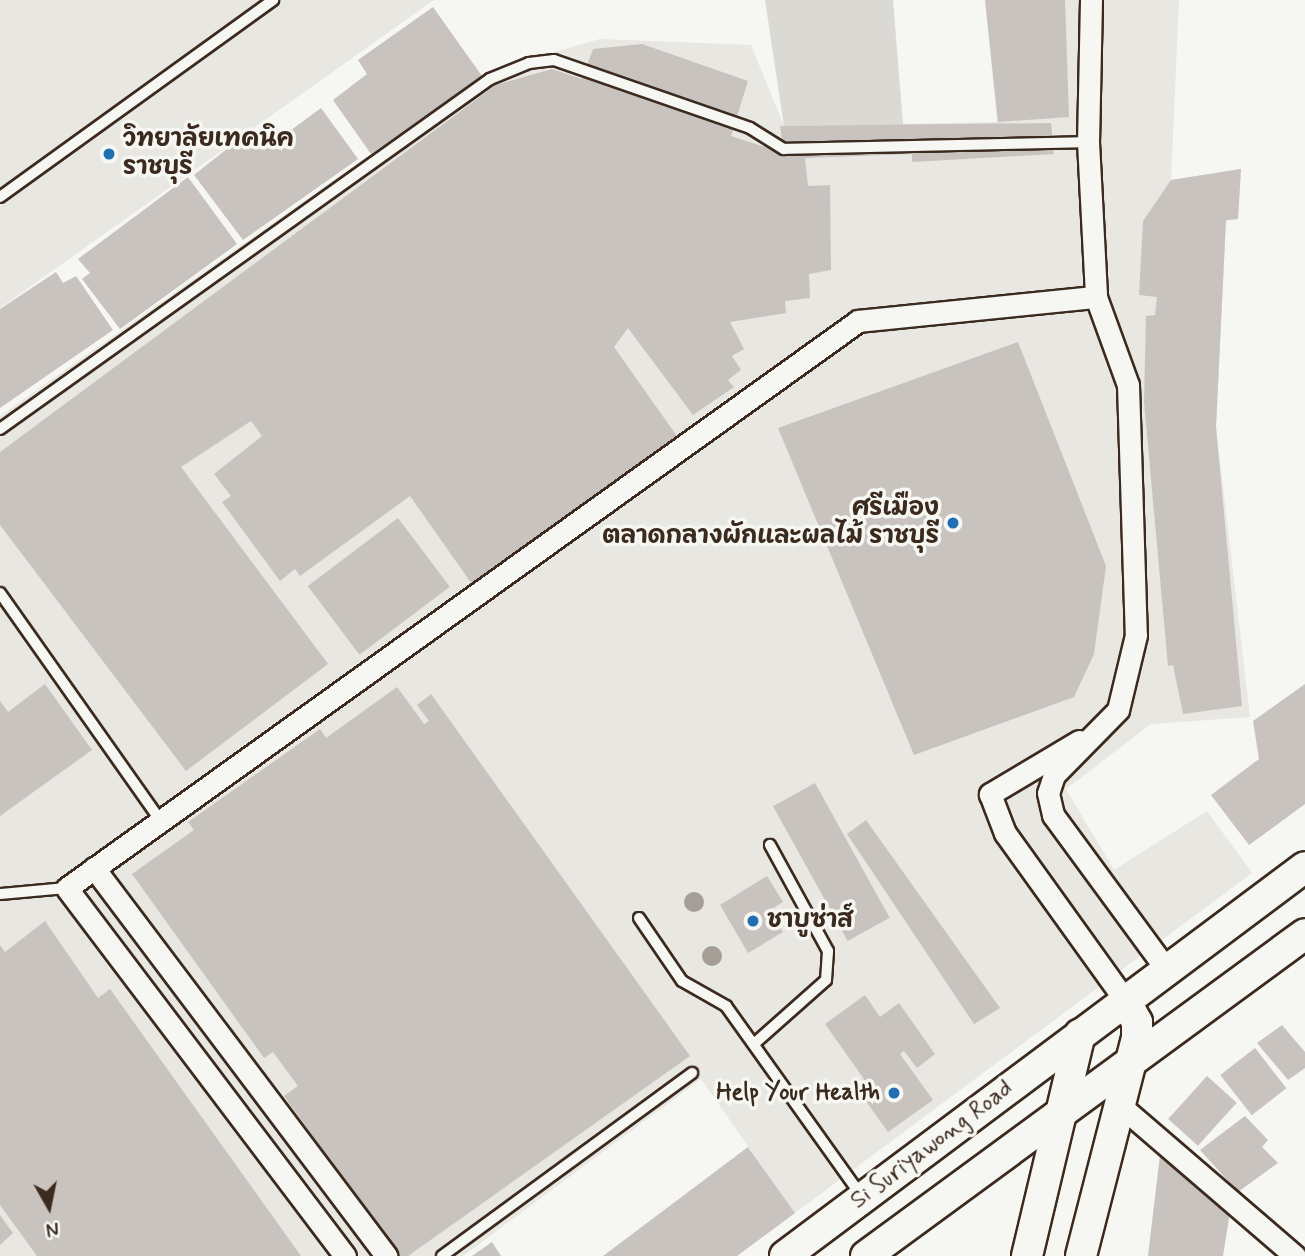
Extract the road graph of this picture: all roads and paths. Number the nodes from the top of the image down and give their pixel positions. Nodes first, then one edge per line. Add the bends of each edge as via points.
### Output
1 (273, 0) edge
2 (1091, 0) edge
3 (1088, 142) junction
4 (0, 197) edge
5 (1096, 297) junction
6 (0, 429) edge
7 (0, 593) edge
8 (1088, 740) junction
9 (161, 821) junction
10 (770, 845) dead end
11 (1305, 867) edge
12 (94, 868) junction
13 (67, 888) junction
14 (0, 894) edge
15 (639, 918) dead end
16 (1305, 934) edge
17 (1167, 970) junction
18 (1125, 1000) junction
19 (1080, 1034) junction
20 (755, 1043) junction
21 (1131, 1063) junction
22 (692, 1073) dead end
23 (256, 1083) junction
24 (229, 1103) junction
25 (1123, 1108) junction
26 (1063, 1110) junction
27 (863, 1197) junction
28 (345, 1256) edge
29 (386, 1256) edge
30 (442, 1256) edge
31 (785, 1256) edge
32 (866, 1256) edge
33 (1027, 1256) edge
34 (1081, 1256) edge
35 (1295, 1256) edge

1 - 4 lane
2 - 3 street
3 - 5 street
3 - 6 lane via 784,149 750,128 554,60 529,63 490,79
5 - 8 street via 1128,385 1138,573 1128,683 1118,709
5 - 9 street via 858,321
7 - 9 lane
8 - 17 street via 1054,775 1048,793 1053,815
8 - 18 street via 1071,743 990,794 1005,832
9 - 12 street
10 - 20 lane via 828,951 826,980
11 - 17 main road, Si Suriyawong Road
12 - 13 street
12 - 23 street
13 - 14 lane
13 - 24 street
15 - 20 lane via 682,981 726,1006
16 - 21 main road, Si Suriyawong Road
17 - 18 main road, Si Suriyawong Road
18 - 19 main road, Si Suriyawong Road
18 - 21 main road via 1137,1021
19 - 26 main road
19 - 27 main road, Si Suriyawong Road
20 - 27 lane
21 - 25 main road
21 - 26 main road, Si Suriyawong Road
22 - 30 lane
23 - 24 street
23 - 29 street
24 - 28 street
25 - 34 main road
25 - 35 street
26 - 32 main road, Si Suriyawong Road
26 - 33 main road
27 - 31 main road, Si Suriyawong Road

